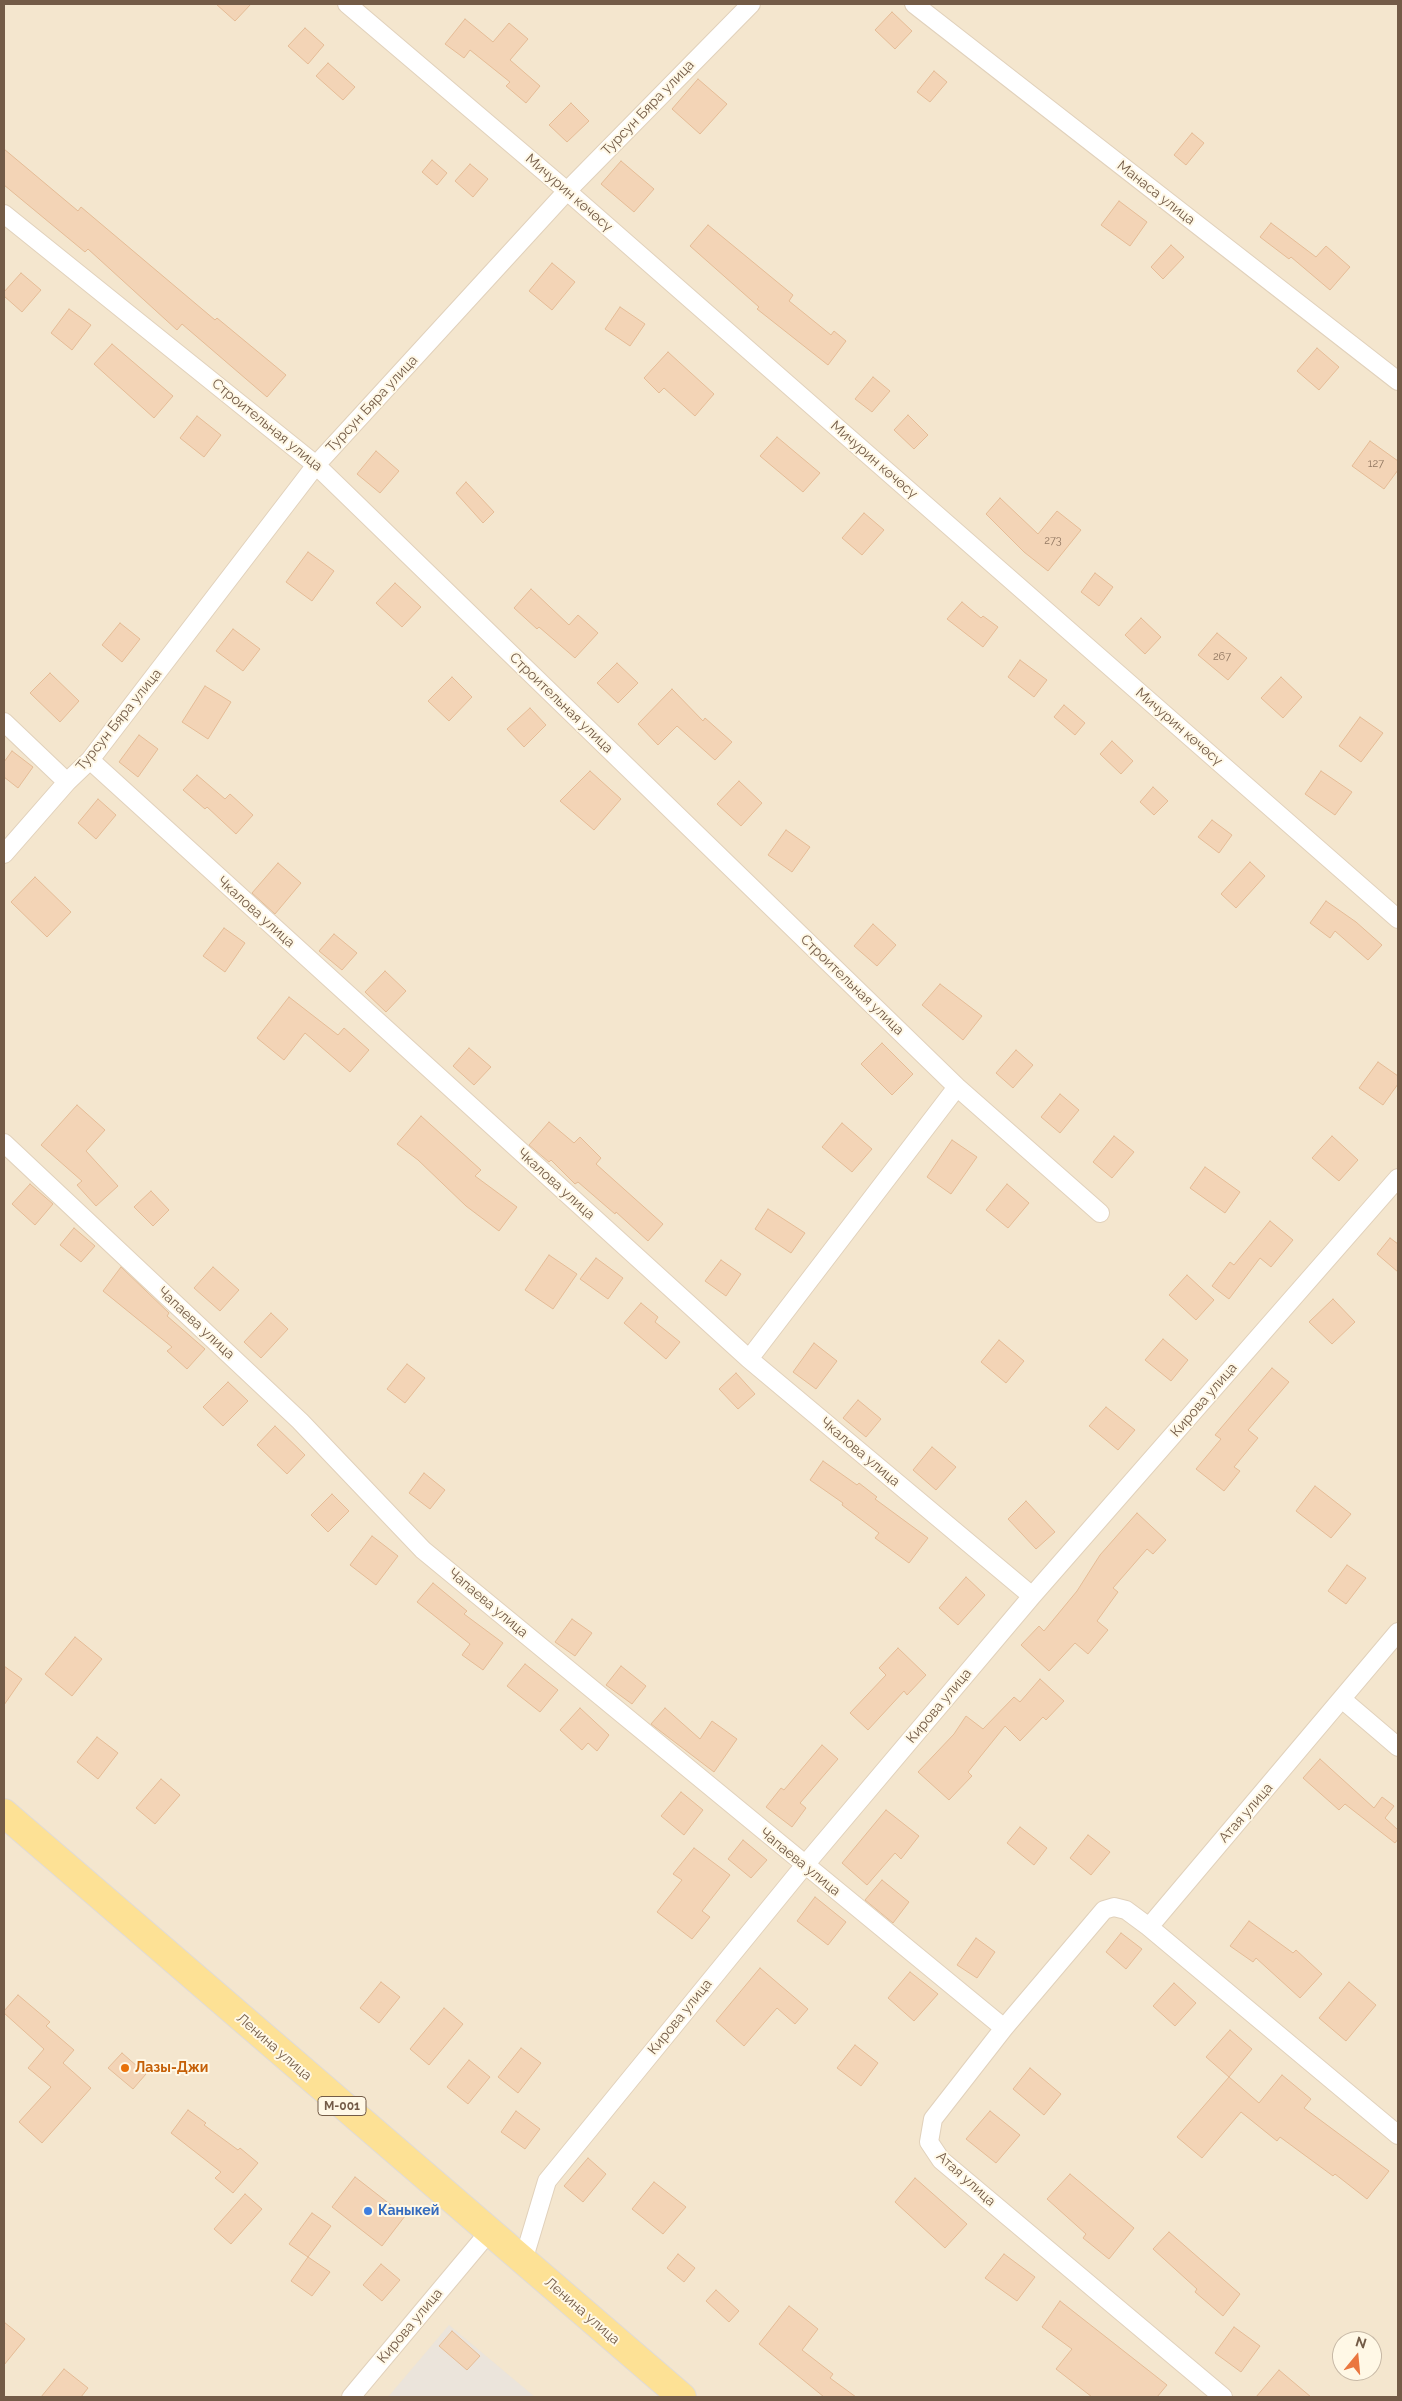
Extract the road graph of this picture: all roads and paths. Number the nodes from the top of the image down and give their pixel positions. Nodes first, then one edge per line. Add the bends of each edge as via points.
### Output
1 (347, 4) edge
2 (751, 4) edge
3 (914, 4) edge
4 (568, 191) junction
5 (4, 214) edge
6 (1398, 382) edge
7 (316, 464) junction
8 (4, 722) edge
9 (90, 760) junction
10 (67, 782) junction
11 (4, 854) edge
12 (1398, 919) edge
13 (956, 1087) junction
14 (4, 1142) edge
15 (1398, 1178) edge
16 (1100, 1213) dead end
17 (749, 1360) junction
18 (1032, 1596) junction
19 (1398, 1632) edge
20 (1343, 1700) junction
21 (1398, 1747) edge
22 (4, 1813) edge
23 (804, 1866) junction
24 (1149, 1927) junction
25 (1004, 2028) junction
26 (1398, 2135) edge
27 (489, 2232) junction
28 (523, 2261) junction
29 (351, 2397) edge
30 (682, 2397) edge
31 (1223, 2397) edge

1 - 4 street, Мичурин көчөсү
2 - 4 street, Турсун Бяра улица
3 - 6 street, Манаса улица
4 - 7 street, Турсун Бяра улица
4 - 12 street, Мичурин көчөсү
5 - 7 street, Строительная улица
7 - 9 street, Турсун Бяра улица
7 - 13 street, Строительная улица
8 - 10 street
9 - 10 street, Турсун Бяра улица
9 - 17 street, Чкалова улица
10 - 11 street, Турсун Бяра улица
13 - 16 street, Строительная улица
13 - 17 street
14 - 23 street, Чапаева улица via 300,1421 423,1550
15 - 18 street, Кирова улица
17 - 18 street, Чкалова улица
18 - 23 street, Кирова улица
19 - 20 street, Атая улица
20 - 21 street
20 - 24 street, Атая улица
22 - 27 main road, Ленина улица / М-001
23 - 25 street, Чапаева улица
23 - 28 street, Кирова улица via 547,2181
24 - 25 street, Атая улица via 1126,1910 1114,1907 1104,1910
24 - 26 street, Атая улица
25 - 31 street, Атая улица via 933,2119 929,2142 941,2160
27 - 28 main road, Ленина улица / М-001
27 - 29 street, Кирова улица
28 - 30 main road, Ленина улица / М-001

